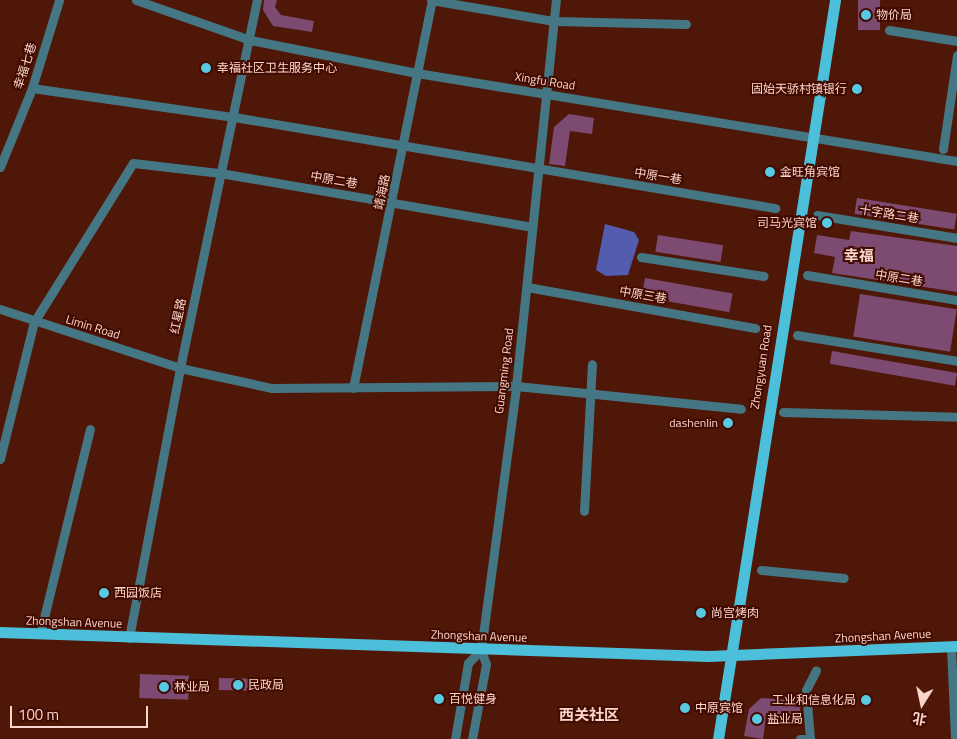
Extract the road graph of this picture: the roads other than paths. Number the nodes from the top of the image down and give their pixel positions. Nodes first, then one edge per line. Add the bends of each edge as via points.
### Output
1 (59, 0) edge
2 (136, 0) edge
3 (258, 0) edge
4 (432, 0) edge
5 (556, 0) edge
6 (835, 0) edge
7 (554, 21) junction
8 (686, 24) dead end
9 (889, 30) dead end
10 (250, 40) junction
11 (957, 41) edge
12 (957, 55) edge
13 (417, 72) junction
14 (32, 88) junction
15 (548, 94) junction
16 (234, 117) junction
17 (813, 140) junction
18 (403, 145) junction
19 (943, 149) dead end
20 (957, 161) edge
21 (0, 167) edge
22 (538, 169) junction
23 (220, 173) junction
24 (392, 203) junction
25 (775, 208) dead end
26 (817, 215) dead end
27 (532, 227) junction
28 (957, 238) edge
29 (641, 257) dead end
30 (807, 275) dead end
31 (764, 276) dead end
32 (527, 287) junction
33 (957, 300) edge
34 (0, 309) edge
35 (34, 322) junction
36 (755, 328) dead end
37 (797, 336) dead end
38 (957, 361) edge
39 (592, 364) dead end
40 (180, 368) junction
41 (516, 386) junction
42 (353, 388) junction
43 (589, 392) junction
44 (741, 409) dead end
45 (783, 412) dead end
46 (957, 417) edge
47 (4, 426) edge
48 (90, 429) dead end
49 (0, 459) edge
50 (584, 510) dead end
51 (761, 570) dead end
52 (844, 578) dead end
53 (0, 632) edge
54 (40, 634) junction
55 (129, 638) junction
56 (954, 646) edge
57 (482, 650) junction
58 (730, 656) junction
59 (816, 670) dead end
60 (455, 739) edge
61 (472, 739) edge
62 (718, 739) edge
63 (800, 739) edge
64 (956, 739) edge

1 - 14 street, 幸福七巷
2 - 10 street, Xingfu Road
3 - 10 street, 红星路
4 - 7 street
4 - 13 street, 靖海路
5 - 7 street, Guangming Road
6 - 17 main road, Zhongyuan Road
7 - 8 street
7 - 15 street, Guangming Road
9 - 11 street
10 - 13 street, Xingfu Road
10 - 16 street, 红星路
12 - 19 street
13 - 15 street, Xingfu Road
13 - 18 street, 靖海路
14 - 16 street, 中原一巷
14 - 21 street, 幸福七巷
15 - 17 street, Xingfu Road
15 - 22 street, Guangming Road
16 - 18 street, 中原一巷
16 - 23 street, 红星路
17 - 20 street, Xingfu Road
17 - 58 main road, Zhongyuan Road
18 - 22 street, 中原一巷
18 - 24 street, 靖海路
22 - 25 street, 中原一巷
22 - 27 street, Guangming Road
23 - 24 street, 中原二巷
23 - 35 street, 中原二巷 via 133,163
23 - 40 street, 红星路
24 - 27 street, 中原二巷
24 - 42 street, 靖海路
26 - 28 street, 十字路二巷
27 - 32 street, Guangming Road
29 - 31 street
30 - 33 street, 中原二巷
32 - 36 street, 中原三巷
32 - 41 street, Guangming Road
34 - 35 street, Limin Road
35 - 40 street, Limin Road
35 - 47 street
37 - 38 street
39 - 43 street
40 - 42 street, Limin Road via 272,388
40 - 55 street, 红星路
41 - 42 street, Limin Road
41 - 43 street, Limin Road
41 - 57 street, Guangming Road
43 - 44 street, Limin Road
43 - 50 street
45 - 46 street
47 - 49 street
48 - 54 street
51 - 52 street
53 - 54 main road, Zhongshan Avenue
54 - 55 main road, Zhongshan Avenue
55 - 57 main road, Zhongshan Avenue
56 - 58 main road, Zhongshan Avenue
56 - 64 street
57 - 58 main road, Zhongshan Avenue
57 - 60 street via 468,663
57 - 61 street, Guangming Road via 486,664
58 - 62 main road, Zhongyuan Road
59 - 63 street via 806,690 810,739

